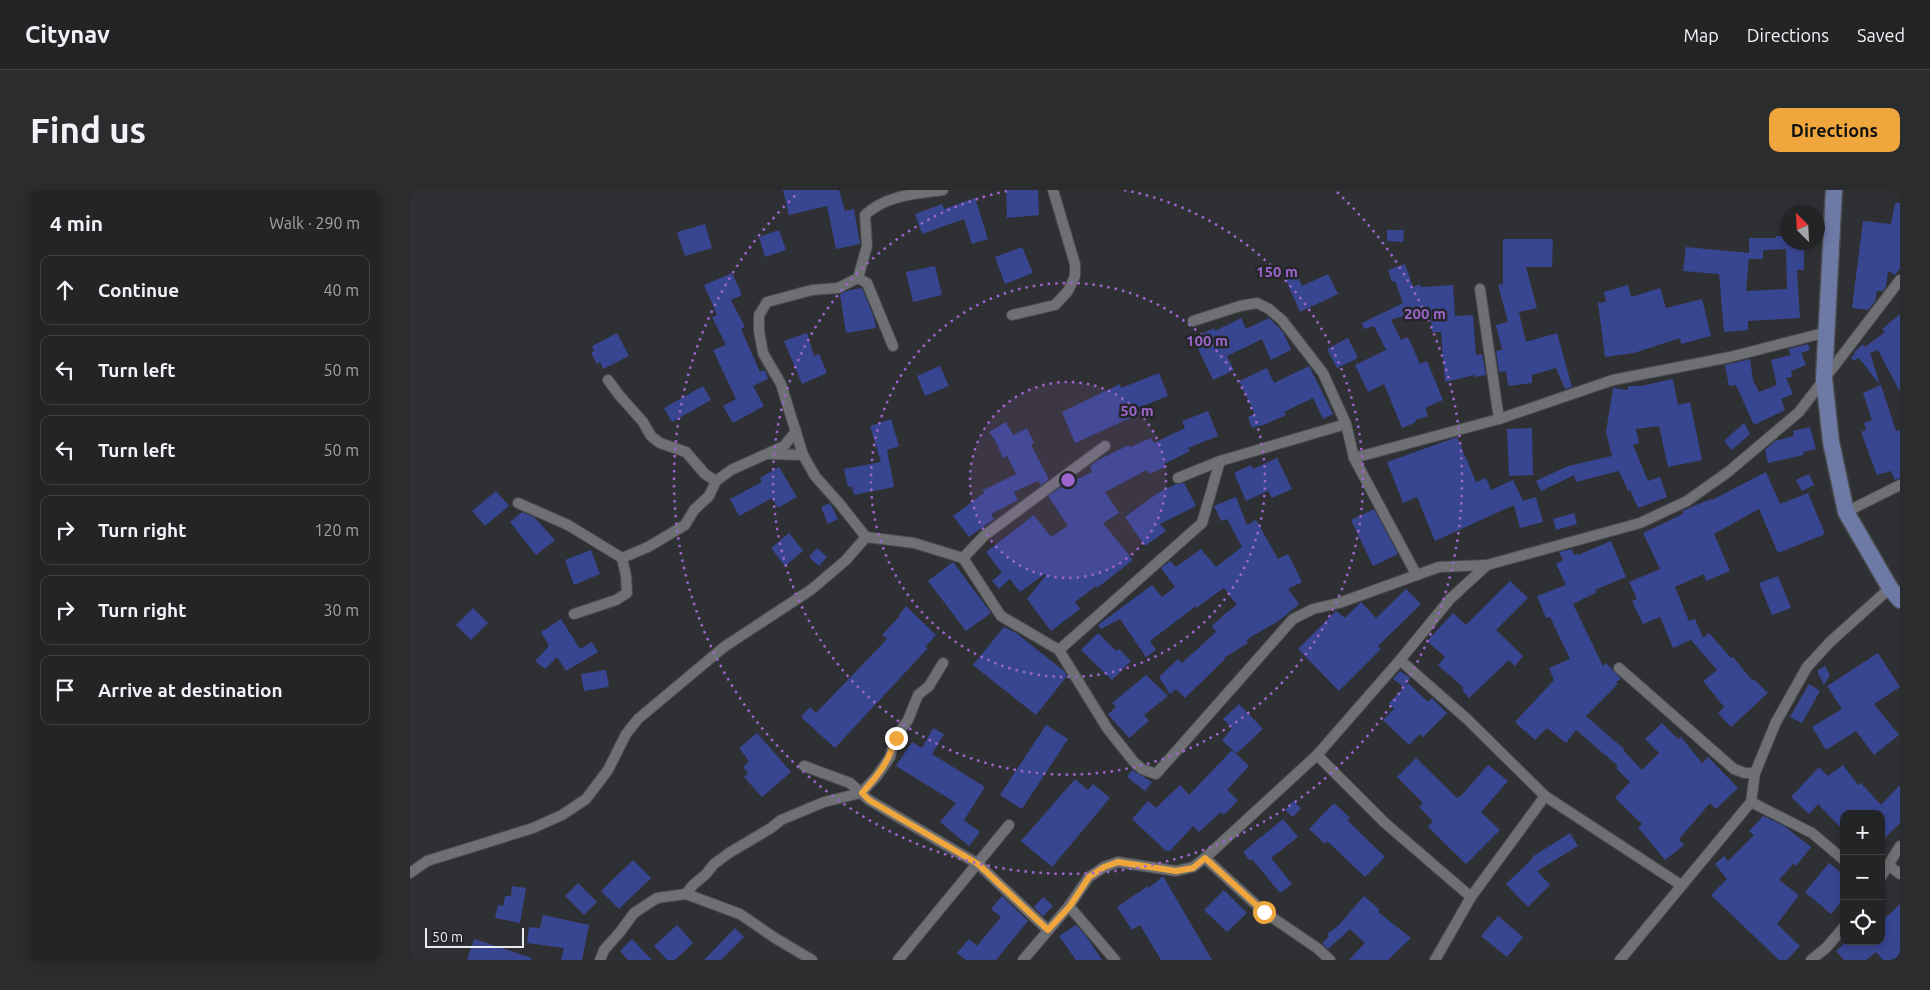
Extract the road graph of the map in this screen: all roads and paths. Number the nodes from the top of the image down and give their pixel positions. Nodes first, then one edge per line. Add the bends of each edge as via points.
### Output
1 (942, 190) edge
2 (1053, 190) edge
3 (1834, 190) edge
4 (858, 278) junction
5 (1900, 280) edge
6 (1480, 289) dead end
7 (1012, 315) dead end
8 (1193, 320) dead end
9 (1827, 332) junction
10 (893, 346) dead end
11 (1824, 378) junction
12 (608, 380) dead end
13 (1499, 419) junction
14 (1346, 424) junction
15 (796, 430) junction
16 (1105, 446) dead end
17 (768, 454) junction
18 (803, 455) junction
19 (1354, 458) junction
20 (1220, 461) junction
21 (1178, 478) dead end
22 (716, 481) junction
23 (1900, 485) edge
24 (518, 503) dead end
25 (1846, 512) junction
26 (866, 537) junction
27 (622, 558) junction
28 (963, 558) junction
29 (1486, 565) junction
30 (1416, 574) junction
31 (1890, 588) junction
32 (1900, 600) edge
33 (574, 614) dead end
34 (1059, 650) junction
35 (1400, 660) junction
36 (943, 663) dead end
37 (1619, 668) dead end
38 (1317, 755) junction
39 (804, 766) dead end
40 (1755, 773) junction
41 (862, 793) junction
42 (1545, 796) junction
43 (1751, 802) junction
44 (1009, 825) dead end
45 (1900, 846) edge
46 (1840, 857) edge
47 (1205, 858) junction
48 (978, 864) junction
49 (1885, 867) edge
50 (410, 873) edge
51 (1900, 874) edge
52 (1681, 885) junction
53 (686, 894) junction
54 (1471, 897) junction
55 (1070, 906) junction
56 (1048, 930) junction
57 (1840, 931) edge
58 (600, 960) edge
59 (812, 960) edge
60 (898, 960) edge
61 (1023, 960) edge
62 (1115, 960) edge
63 (1330, 960) edge
64 (1436, 960) edge
65 (1620, 960) edge
66 (1811, 960) edge

1 - 4 street via 892,198 875,205 865,215 867,246
2 - 7 street via 1075,264 1075,276 1068,291 1055,305
3 - 9 main road
4 - 10 street via 867,283
4 - 15 street via 838,288 812,290 767,302 759,315 763,353 781,384
5 - 11 street
6 - 13 street
8 - 14 street via 1257,303 1269,308 1323,373
9 - 11 main road
9 - 13 street via 1730,357 1613,380
11 - 25 main road via 1831,442
11 - 29 street via 1799,412 1728,472 1687,501 1640,523
12 - 22 street via 643,422 650,436 686,452 705,474
13 - 19 street
14 - 19 street
14 - 20 street
15 - 17 street via 784,446
15 - 18 street
16 - 28 street via 985,535
17 - 18 street
17 - 22 street via 731,470
18 - 26 street via 815,476
19 - 30 street
20 - 21 street
20 - 34 street via 1202,523
22 - 27 street via 709,496 694,510 685,525
23 - 25 street
24 - 27 street via 568,525
25 - 31 main road
26 - 28 street via 914,543
26 - 50 street via 846,560 812,589 724,647 638,719 626,734 608,770 586,799 562,815 533,828 427,861
27 - 33 street via 627,593
28 - 34 street via 1002,616
29 - 30 street via 1439,567
29 - 35 street via 1450,599
30 - 34 street via 1339,603 1313,609 1293,619 1156,774 1134,762 1107,728
31 - 32 main road
31 - 40 street via 1807,667 1776,722
35 - 38 street
35 - 42 street
36 - 41 street via 929,686 918,696 890,757
37 - 40 street via 1734,769
38 - 47 street
38 - 54 street via 1386,823
39 - 41 street via 850,784
40 - 43 street
41 - 48 street
41 - 53 street via 824,802 781,820 714,864
42 - 52 street
42 - 54 street
43 - 46 street via 1812,833
43 - 52 street
44 - 48 street
45 - 49 street
47 - 55 street via 1193,868 1176,871 1118,862 1089,877
47 - 63 street via 1264,912
48 - 56 street
48 - 60 street
49 - 51 street
52 - 65 street
53 - 58 street via 657,898 634,913 604,950
53 - 59 street via 740,914
54 - 64 street
55 - 56 street
55 - 62 street
56 - 61 street
57 - 66 street

